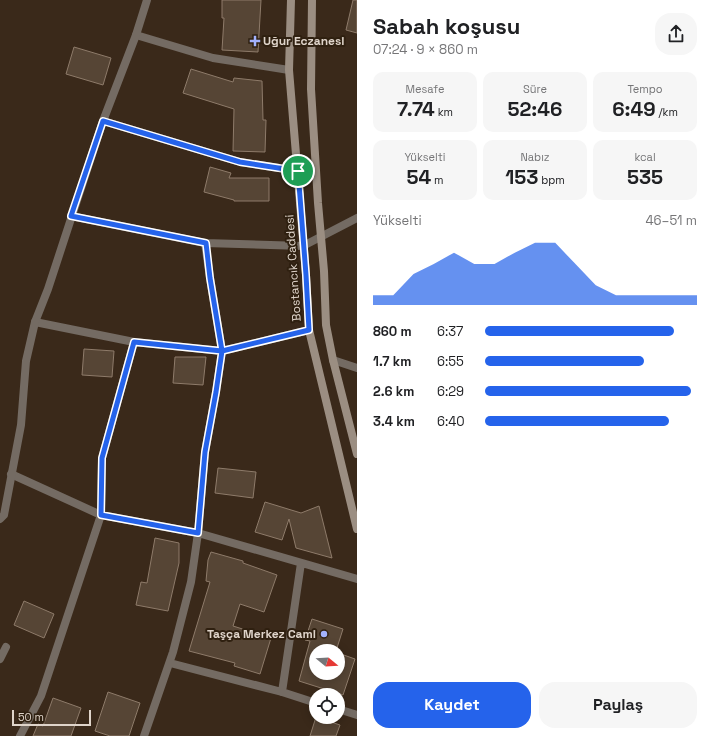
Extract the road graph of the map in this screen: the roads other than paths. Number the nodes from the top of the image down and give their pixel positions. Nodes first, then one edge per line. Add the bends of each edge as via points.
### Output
1 (147, 0) edge
2 (291, 0) edge
3 (312, 0) edge
4 (136, 35) junction
5 (289, 70) junction
6 (103, 121) junction
7 (298, 171) junction
8 (71, 216) junction
9 (357, 218) edge
10 (321, 237) junction
11 (206, 243) junction
12 (303, 246) junction
13 (35, 322) junction
14 (309, 330) junction
15 (134, 342) junction
16 (222, 351) junction
17 (333, 360) junction
18 (357, 368) edge
19 (357, 454) edge
20 (11, 474) junction
21 (101, 515) junction
22 (0, 519) edge
23 (357, 529) edge
24 (198, 533) junction
25 (301, 563) junction
26 (357, 579) edge
27 (6, 647) dead end
28 (0, 659) edge
29 (170, 663) junction
30 (282, 692) junction
31 (309, 701) edge
32 (345, 711) edge
33 (357, 715) edge
34 (20, 736) edge
35 (144, 736) edge

1 - 4 street
2 - 5 main road, Bostancık Caddesi
3 - 10 main road via 311,89
4 - 5 street via 213,58
4 - 6 street
5 - 7 main road, Bostancık Caddesi
6 - 7 street via 240,162
6 - 8 street
7 - 12 main road, Bostancık Caddesi
8 - 11 street
8 - 13 street
9 - 10 street
10 - 12 street
10 - 17 main road via 326,325
11 - 12 street
11 - 16 street
12 - 14 main road, Bostancık Caddesi
13 - 15 street
13 - 20 street via 26,361 21,424
14 - 16 street
14 - 23 main road, Bostancık Caddesi
15 - 16 street
15 - 21 street via 102,458
16 - 24 street via 205,452
17 - 18 street
17 - 19 main road
20 - 21 street
20 - 22 street via 4,515
21 - 24 street
21 - 34 street via 41,696
24 - 25 street
24 - 29 street via 191,582
25 - 26 street
25 - 30 street
27 - 28 street
29 - 30 street
29 - 35 street
30 - 31 street
32 - 33 street

